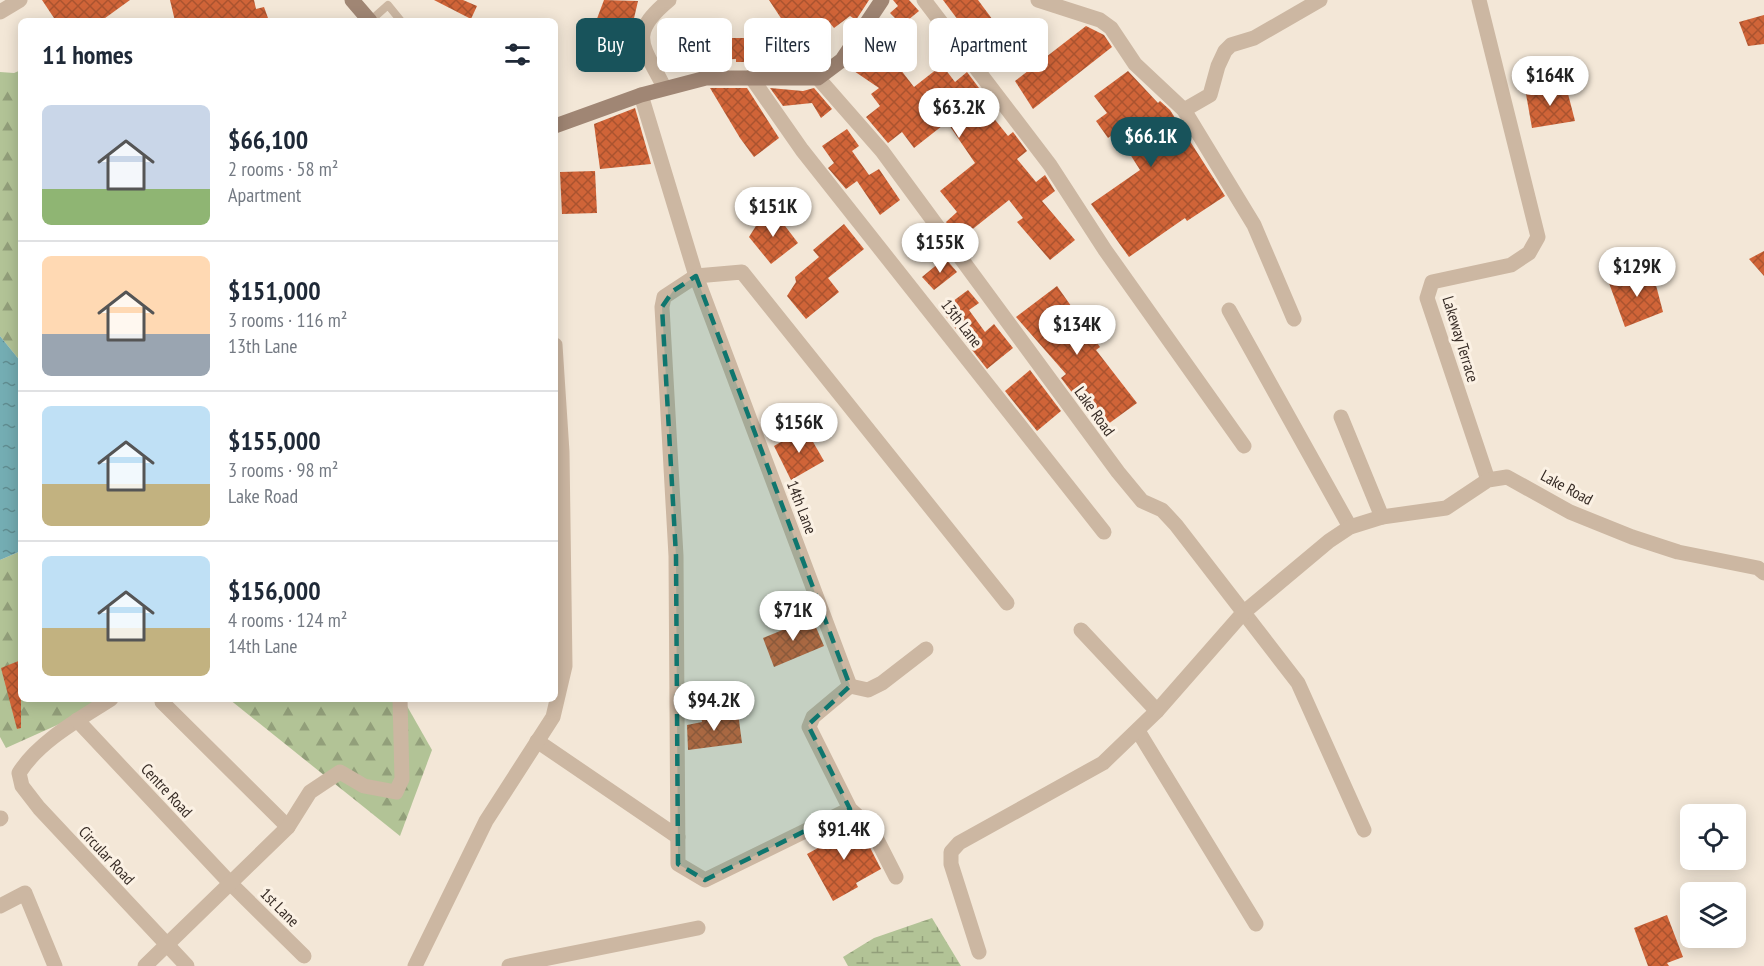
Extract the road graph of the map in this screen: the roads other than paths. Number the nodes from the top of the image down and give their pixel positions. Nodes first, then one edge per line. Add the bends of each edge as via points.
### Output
1 (20, 0) edge
2 (353, 0) edge
3 (669, 0) edge
4 (882, 0) edge
5 (924, 0) edge
6 (1038, 0) edge
7 (1320, 0) edge
8 (1479, 0) edge
9 (0, 12) edge
10 (368, 18) edge
11 (373, 18) edge
12 (399, 18) edge
13 (751, 77) junction
14 (818, 78) junction
15 (664, 87) junction
16 (641, 95) junction
17 (1184, 110) junction
18 (558, 125) edge
19 (696, 276) junction
20 (1229, 310) dead end
21 (1294, 319) dead end
22 (1341, 417) dead end
23 (558, 425) edge
24 (1244, 446) dead end
25 (559, 452) edge
26 (1488, 480) junction
27 (1382, 517) junction
28 (1350, 527) junction
29 (1104, 532) dead end
30 (1764, 573) edge
31 (1007, 603) dead end
32 (1243, 614) junction
33 (1081, 630) dead end
34 (926, 649) dead end
35 (850, 686) junction
36 (558, 696) edge
37 (106, 702) edge
38 (162, 702) dead end
39 (400, 702) edge
40 (557, 702) edge
41 (1157, 711) junction
42 (77, 720) junction
43 (1138, 731) junction
44 (537, 741) junction
45 (850, 809) junction
46 (288, 827) junction
47 (1364, 830) dead end
48 (678, 837) junction
49 (896, 878) dead end
50 (231, 884) junction
51 (0, 906) edge
52 (1256, 924) dead end
53 (698, 928) dead end
54 (167, 946) junction
55 (979, 952) dead end
56 (303, 956) dead end
57 (55, 966) edge
58 (145, 966) edge
59 (187, 966) edge
60 (415, 966) edge
61 (509, 966) edge

1 - 9 street
2 - 10 street
3 - 15 street via 649,17 642,31 643,46
4 - 14 street via 842,60
5 - 24 street via 1050,165 1105,250
6 - 17 street via 1105,24 1135,64
7 - 17 street via 1254,38 1231,45 1221,58 1210,95
8 - 26 street, Lakeway Terrace via 1538,237 1529,253 1511,265 1432,282 1427,298
11 - 12 lane via 388,5
13 - 14 street
13 - 15 street via 706,78
13 - 29 street, 13th Lane via 802,150
14 - 32 street, Lake Road via 882,151 1118,472 1142,501 1162,510 1176,525
15 - 16 street
16 - 18 street
16 - 19 street, 14th Lane
17 - 21 street via 1254,225
19 - 31 street via 742,272
19 - 35 street, 14th Lane
19 - 48 street via 664,297 662,308 675,555
20 - 28 street
22 - 27 street
23 - 25 street
25 - 36 street via 565,666
26 - 27 street via 1446,508
26 - 30 street, Lake Road via 1507,477 1570,512 1632,537 1678,552 1758,568
27 - 28 street
28 - 32 street
32 - 41 street
32 - 47 street, Lake Road via 1298,682
33 - 41 street
34 - 35 street via 868,690
35 - 45 street via 813,717 809,727
37 - 42 street
38 - 46 street
39 - 46 street via 402,779 396,792 364,786 340,771 310,792
40 - 44 street via 553,717
41 - 43 street
42 - 50 street, Centre Road
42 - 54 street, Circular Road via 27,761 20,773 22,786
43 - 52 street
43 - 55 street via 1103,763 970,836 951,852 951,864
44 - 48 street
44 - 60 street via 486,821
45 - 48 street via 705,880 678,864
45 - 49 street via 871,828
46 - 50 street
50 - 54 street
50 - 56 street, 1st Lane
51 - 57 street via 25,893
53 - 61 street
54 - 58 street
54 - 59 street, Circular Road

